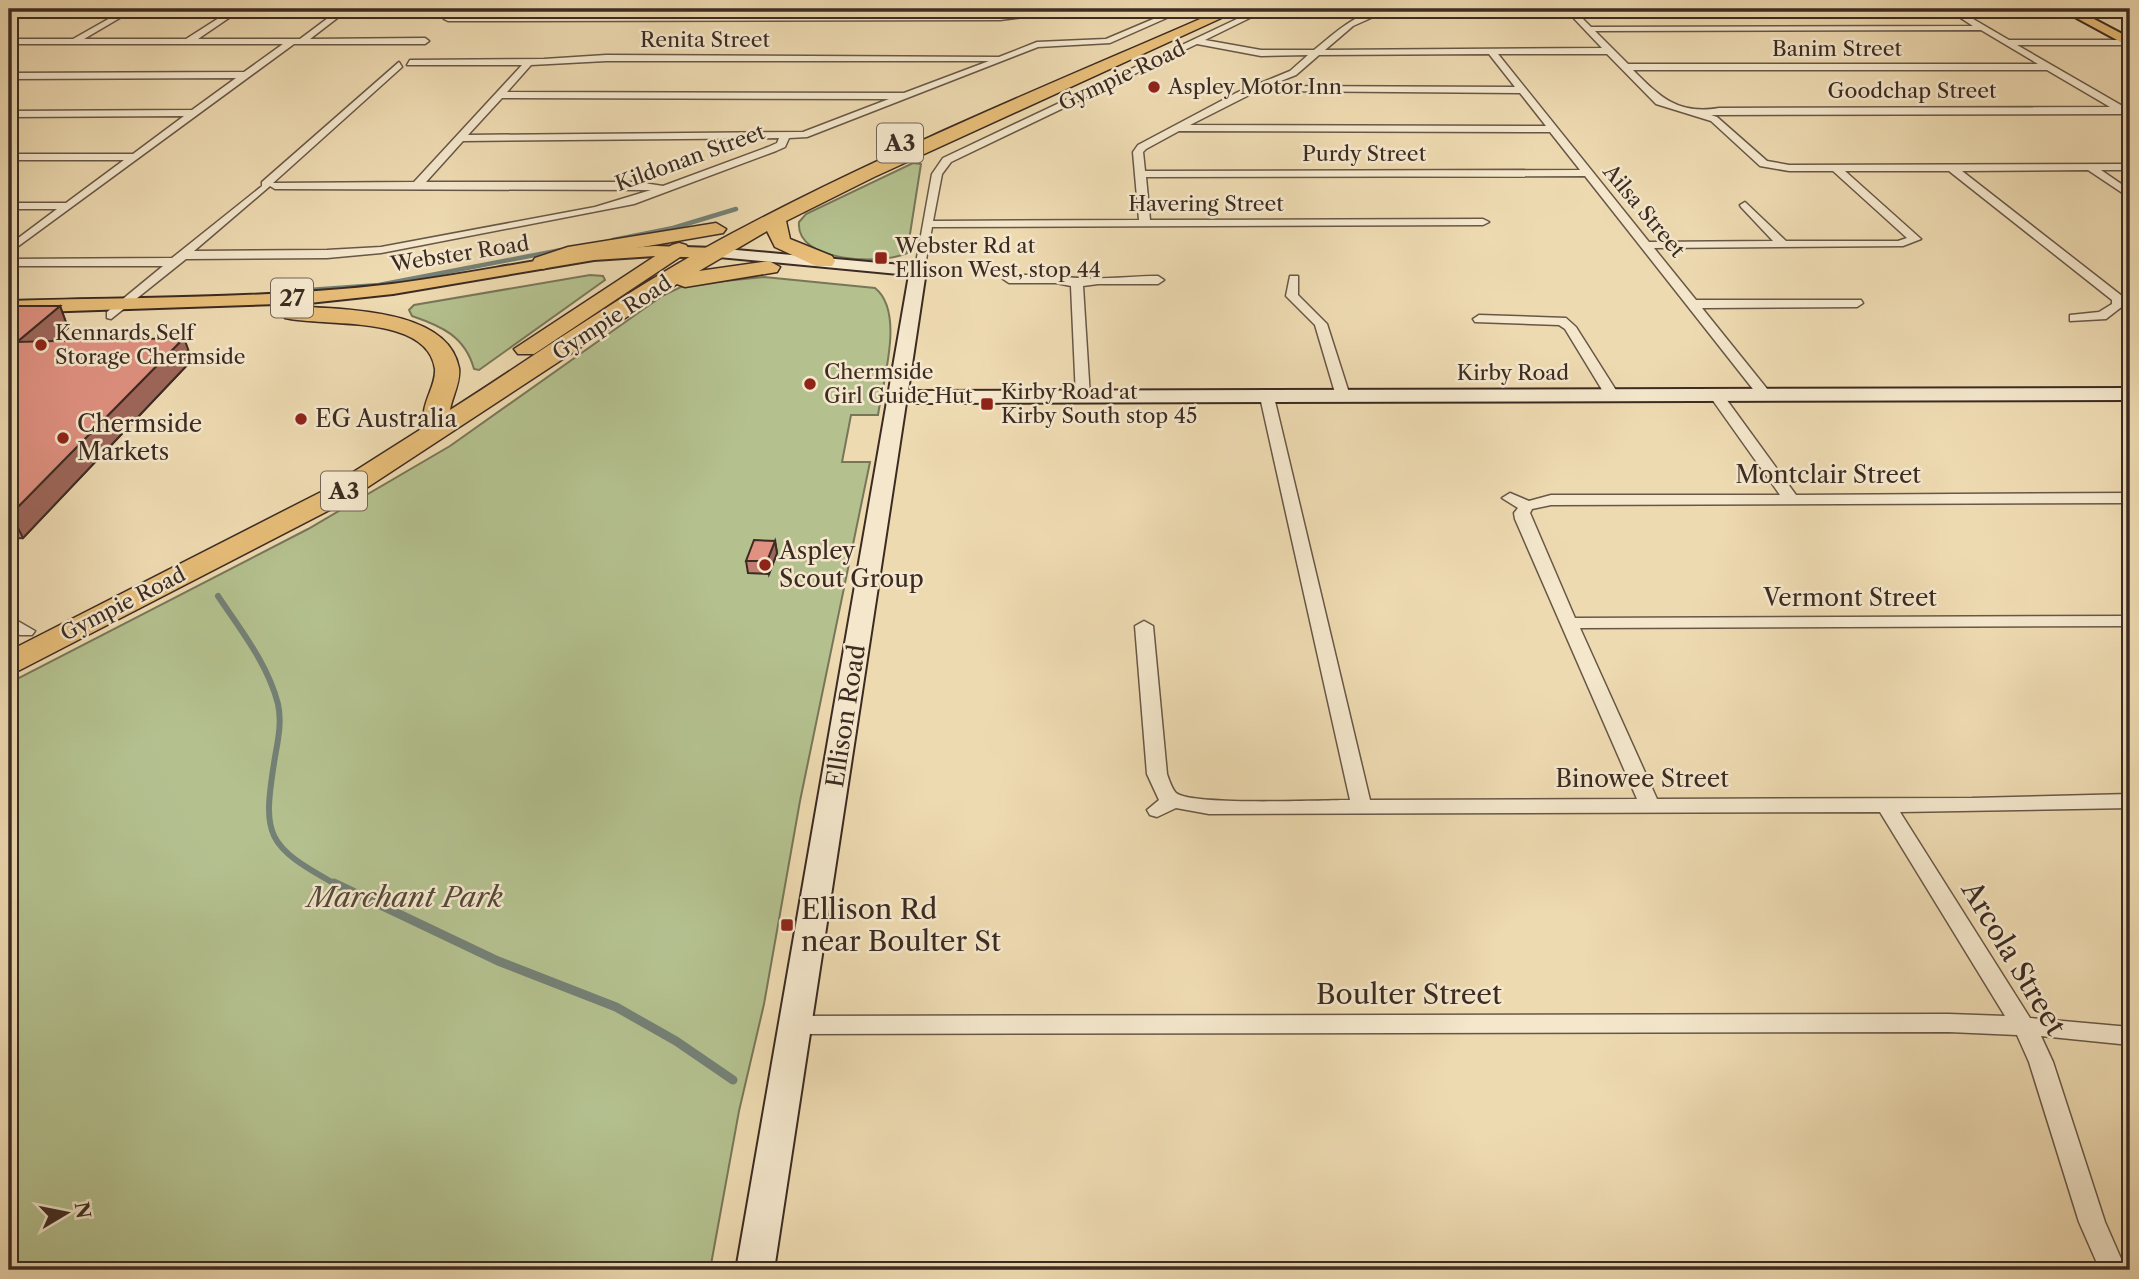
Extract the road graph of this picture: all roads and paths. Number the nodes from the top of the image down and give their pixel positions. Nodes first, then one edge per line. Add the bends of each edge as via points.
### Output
1 (24, 9) edge
2 (131, 9) edge
3 (239, 9) edge
4 (345, 9) edge
5 (460, 9) edge
6 (576, 9) edge
7 (1049, 9) edge
8 (1183, 9) edge
9 (1209, 9) edge
10 (1234, 9) edge
11 (1264, 9) edge
12 (1387, 9) edge
13 (1569, 9) edge
14 (1951, 9) edge
15 (2066, 9) edge
16 (9, 16) edge
17 (448, 19) junction
18 (567, 19) junction
19 (440, 26) dead end
20 (1983, 28) junction
21 (1588, 29) junction
22 (432, 33) dead end
23 (189, 41) junction
24 (297, 41) junction
25 (425, 41) junction
26 (1194, 41) junction
27 (9, 42) edge
28 (74, 42) junction
29 (2009, 42) junction
30 (2130, 42) edge
31 (1104, 45) junction
32 (1609, 51) junction
33 (1492, 52) junction
34 (1317, 53) junction
35 (1000, 59) junction
36 (404, 63) junction
37 (528, 63) junction
38 (1626, 67) junction
39 (2049, 67) junction
40 (1093, 71) junction
41 (246, 75) junction
42 (9, 76) edge
43 (1110, 82) junction
44 (1253, 89) junction
45 (1523, 90) junction
46 (498, 95) junction
47 (907, 96) junction
48 (194, 113) junction
49 (2126, 113) edge
50 (9, 114) edge
51 (1702, 114) junction
52 (1179, 128) junction
53 (1554, 130) junction
54 (785, 136) junction
55 (461, 138) junction
56 (136, 156) junction
57 (9, 157) edge
58 (944, 163) joint
59 (1951, 167) junction
60 (2090, 167) junction
61 (2130, 167) edge
62 (1836, 168) junction
63 (1587, 173) junction
64 (1141, 174) junction
65 (268, 186) junction
66 (417, 186) junction
67 (665, 189) junction
68 (2130, 195) edge
69 (1745, 205) dead end
70 (9, 206) edge
71 (69, 206) junction
72 (776, 218) junction
73 (1483, 222) dead end
74 (1145, 223) junction
75 (929, 224) junction
76 (716, 229) junction
77 (1782, 244) junction
78 (1647, 245) junction
79 (9, 250) edge
80 (706, 257) junction
81 (181, 258) junction
82 (824, 261) junction
83 (9, 263) edge
84 (543, 263) junction
85 (665, 266) junction
86 (769, 267) junction
87 (918, 274) junction
88 (877, 277) junction
89 (1009, 279) dead end
90 (1293, 279) dead end
91 (1158, 280) dead end
92 (1077, 284) junction
93 (913, 296) junction
94 (1857, 303) dead end
95 (1695, 304) junction
96 (9, 307) edge
97 (125, 310) junction
98 (293, 313) junction
99 (9, 316) edge
100 (2074, 318) dead end
101 (1479, 319) dead end
102 (2130, 394) edge
103 (1716, 395) junction
104 (1765, 395) junction
105 (1343, 396) junction
106 (1612, 396) junction
107 (896, 397) junction
108 (1083, 397) junction
109 (1267, 397) junction
110 (437, 411) junction
111 (1510, 498) dead end
112 (2130, 498) edge
113 (1791, 499) junction
114 (1527, 506) junction
115 (2130, 621) edge
116 (1571, 623) junction
117 (1144, 626) dead end
118 (15, 630) edge
119 (9, 663) edge
120 (2130, 801) edge
121 (1361, 805) junction
122 (1650, 805) junction
123 (1886, 805) junction
124 (794, 1025) junction
125 (2024, 1026) junction
126 (2130, 1036) edge
127 (755, 1270) edge
128 (2113, 1270) edge

1 - 16 street
2 - 28 street
3 - 23 street
4 - 24 street
5 - 17 street
6 - 18 street
7 - 18 street via 1000,18
8 - 31 street, Kildonan Street
9 - 31 highway, Gympie Road via 1133,42
10 - 40 highway, Gympie Road / A3
11 - 26 street, Gympie Road
12 - 34 street via 1350,24
13 - 21 street
14 - 20 street
15 - 30 main road
17 - 18 street
17 - 19 street
20 - 21 street
20 - 29 street
21 - 32 street
22 - 25 street
23 - 24 street
23 - 28 street
24 - 25 street
24 - 41 street
25 - 36 street
26 - 34 street via 1255,53
26 - 43 street, Gympie Road
27 - 28 street
29 - 30 street
29 - 39 street
31 - 35 street, Kildonan Street via 1045,43
31 - 76 highway, Gympie Road / A3
32 - 33 street
32 - 38 street
33 - 34 street
33 - 45 street, Ailsa Street
34 - 44 street via 1293,73
35 - 37 street, Renita Street via 606,58
35 - 47 street, Kildonan Street
36 - 37 street, Renita Street
36 - 65 street
37 - 46 street
38 - 39 street, Banim Street
38 - 51 street via 1659,102
39 - 49 street
40 - 43 highway
40 - 72 highway, Gympie Road / A3
41 - 42 street
41 - 48 street
43 - 58 street, Gympie Road
44 - 45 street
44 - 52 street
45 - 53 street, Ailsa Street
46 - 47 street
46 - 55 street
47 - 54 street, Kildonan Street via 816,132
48 - 50 street
48 - 56 street
49 - 51 street, Goodchap Street
51 - 62 street via 1721,124 1764,164
52 - 53 street
52 - 64 street via 1138,152
53 - 63 street, Ailsa Street
54 - 55 street
54 - 67 street, Kildonan Street via 777,148
55 - 66 street
56 - 57 street
56 - 71 street
58 - 75 street, Ellison Road via 937,174
59 - 60 street
59 - 62 street
59 - 100 street via 2118,299 2118,305 2102,316
60 - 61 street
60 - 68 street
62 - 77 street via 1915,239 1899,244
63 - 64 street, Purdy Street
63 - 78 street, Ailsa Street
64 - 74 street
65 - 66 street
65 - 81 street
66 - 67 street via 637,185
67 - 81 street, Kildonan Street via 608,208 401,247
69 - 77 street
70 - 71 street
71 - 79 street
72 - 80 highway, Gympie Road / A3
72 - 82 highway via 782,243
73 - 74 street, Havering Street
74 - 75 street, Havering Street
75 - 87 street, Ellison Road
76 - 84 highway via 568,253
76 - 85 highway, Gympie Road / A3
77 - 78 street
78 - 95 street, Ailsa Street
80 - 82 main road, Webster Road / 27
80 - 85 highway, Gympie Road / A3
80 - 85 main road, Webster Road / 27
80 - 86 main road, Webster Road / 27
81 - 83 street, Kildonan Street
81 - 97 street
82 - 87 main road, Webster Road / 27
84 - 85 main road, Webster Road / 27 via 594,255
84 - 97 main road, Webster Road / 27 via 341,295
85 - 86 highway via 713,274
85 - 98 main road, Webster Road / 27 via 572,268
85 - 110 highway, Gympie Road / A3
85 - 119 highway, Gympie Road / A3 via 335,496
86 - 88 main road, Webster Road / 27
87 - 88 main road, Webster Road / 27
87 - 93 main road, Ellison Road
88 - 93 main road, 27
89 - 92 street
90 - 105 street via 1292,296 1321,324
91 - 92 street
92 - 108 street
93 - 107 main road, Ellison Road
94 - 95 street
95 - 104 street, Ailsa Street
96 - 97 main road, Webster Road / 27
97 - 98 main road, Webster Road / 27
97 - 99 main road, Webster Road / 27
98 - 110 highway via 401,325 436,343 447,369
101 - 106 street via 1562,321
102 - 104 main road, Kirby Road
103 - 104 main road, Kirby Road
103 - 106 main road, Kirby Road
103 - 113 street
105 - 106 main road, Kirby Road
105 - 109 main road, Kirby Road
107 - 108 main road, Kirby Road
107 - 124 main road, Ellison Road
108 - 109 main road, Kirby Road
109 - 121 street
110 - 118 highway, Gympie Road / A3 via 319,485
111 - 114 street
112 - 113 street, Montclair Street
113 - 114 street, Montclair Street via 1551,500
114 - 116 street via 1523,519
115 - 116 street, Vermont Street
116 - 122 street
117 - 121 street, Binowee Street via 1157,774 1166,795 1165,806
120 - 123 street, Binowee Street
121 - 122 street, Binowee Street
122 - 123 street, Binowee Street
123 - 125 street, Arcola Street
124 - 125 street, Boulter Street
124 - 127 main road, Ellison Road
125 - 126 street, Boulter Street
125 - 128 street, Arcola Street via 2041,1062 2092,1222

